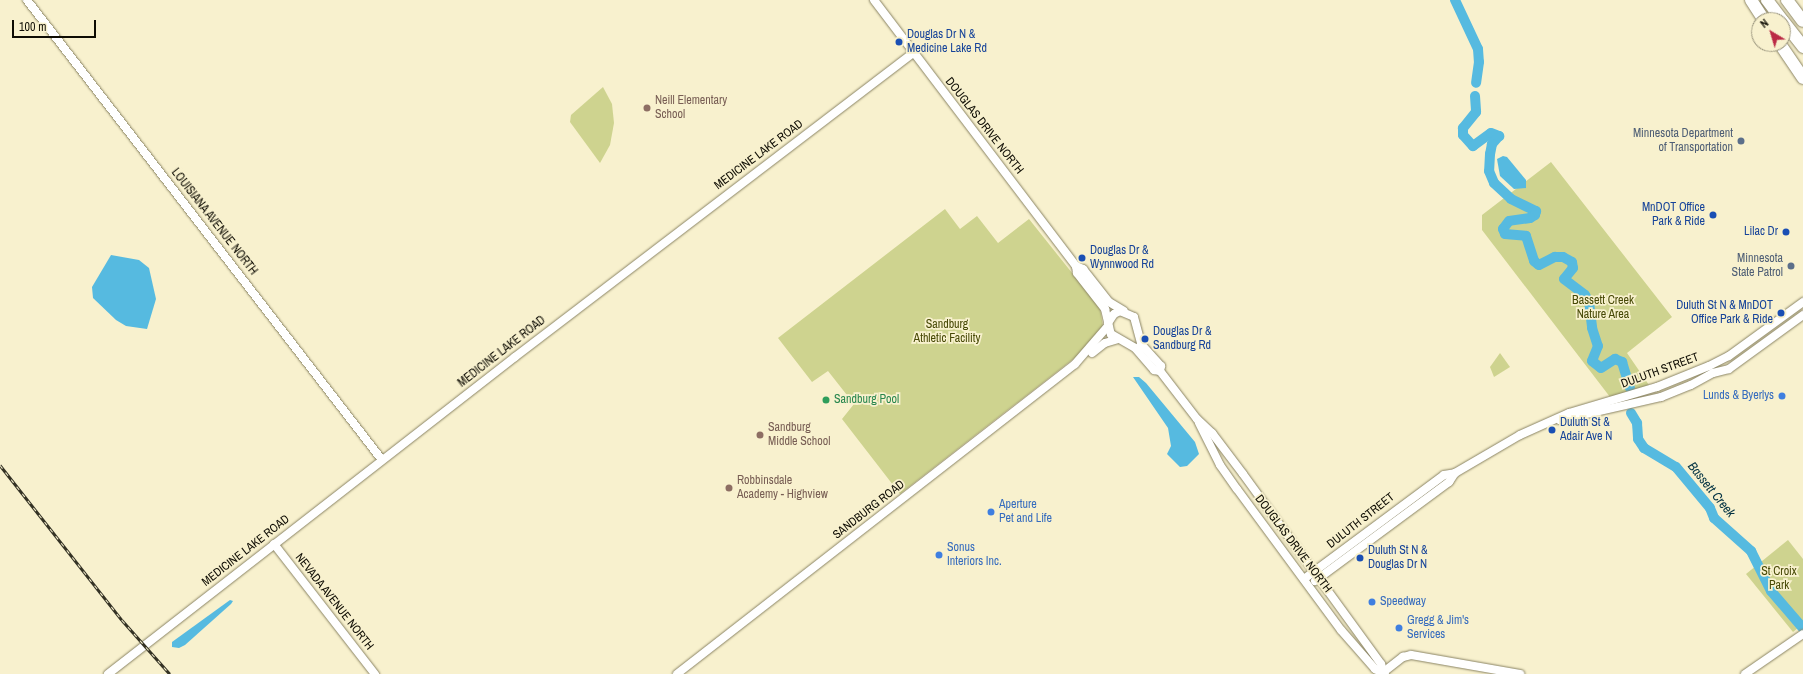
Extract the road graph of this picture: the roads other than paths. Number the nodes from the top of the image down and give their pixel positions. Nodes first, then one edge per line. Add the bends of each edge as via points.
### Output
1 (27, 0) edge
2 (874, 0) edge
3 (1751, 0) edge
4 (1767, 0) edge
5 (1787, 0) edge
6 (1759, 12) edge
7 (1777, 12) edge
8 (1803, 21) edge
9 (1791, 31) edge
10 (1803, 47) edge
11 (1785, 52) edge
12 (913, 53) junction
13 (1803, 78) edge
14 (1076, 266) junction
15 (1803, 302) edge
16 (1124, 311) junction
17 (1803, 315) edge
18 (1108, 325) junction
19 (1136, 328) junction
20 (1120, 339) junction
21 (1075, 364) junction
22 (1160, 371) junction
23 (1197, 418) junction
24 (1557, 420) junction
25 (382, 460) junction
26 (274, 544) junction
27 (1316, 575) junction
28 (1306, 582) junction
29 (1803, 634) edge
30 (108, 674) edge
31 (375, 674) edge
32 (677, 674) edge
33 (1383, 674) edge
34 (1520, 674) edge
35 (1745, 674) edge

1 - 25 street, LOUISIANA AVENUE NORTH
2 - 12 street, DOUGLAS DRIVE NORTH
3 - 6 highway
4 - 7 highway
5 - 8 highway
9 - 10 highway
11 - 13 highway
12 - 14 street, DOUGLAS DRIVE NORTH
12 - 25 street, MEDICINE LAKE ROAD
14 - 16 street, DOUGLAS DRIVE NORTH via 1083,269 1109,302
14 - 18 street, DOUGLAS DRIVE NORTH via 1077,273 1105,309
15 - 24 street, DULUTH STREET via 1730,356 1657,387 1582,409
16 - 18 street via 1114,314
16 - 19 street, DOUGLAS DRIVE NORTH via 1134,317
17 - 24 street, DULUTH STREET via 1729,369 1713,373 1662,396
18 - 20 street, DOUGLAS DRIVE NORTH via 1111,334
18 - 21 street, SANDBURG ROAD
19 - 20 street via 1130,338
19 - 22 street, DOUGLAS DRIVE NORTH via 1141,344 1160,366
20 - 21 street, SANDBURG ROAD via 1105,343 1083,361
20 - 22 street, DOUGLAS DRIVE NORTH via 1135,348 1154,370
21 - 32 street, SANDBURG ROAD
22 - 23 street, DOUGLAS DRIVE NORTH
23 - 27 street, DOUGLAS DRIVE NORTH via 1230,456
23 - 28 street, DOUGLAS DRIVE NORTH via 1229,478
24 - 27 street, DULUTH STREET via 1520,435 1454,473 1449,482
25 - 26 street, MEDICINE LAKE ROAD
26 - 30 street, MEDICINE LAKE ROAD
26 - 31 street, NEVADA AVENUE NORTH
27 - 28 street, DULUTH STREET
27 - 33 street, DOUGLAS DRIVE NORTH via 1382,664
28 - 33 street, DOUGLAS DRIVE NORTH via 1374,670
29 - 35 street
33 - 34 street via 1403,657 1411,656

